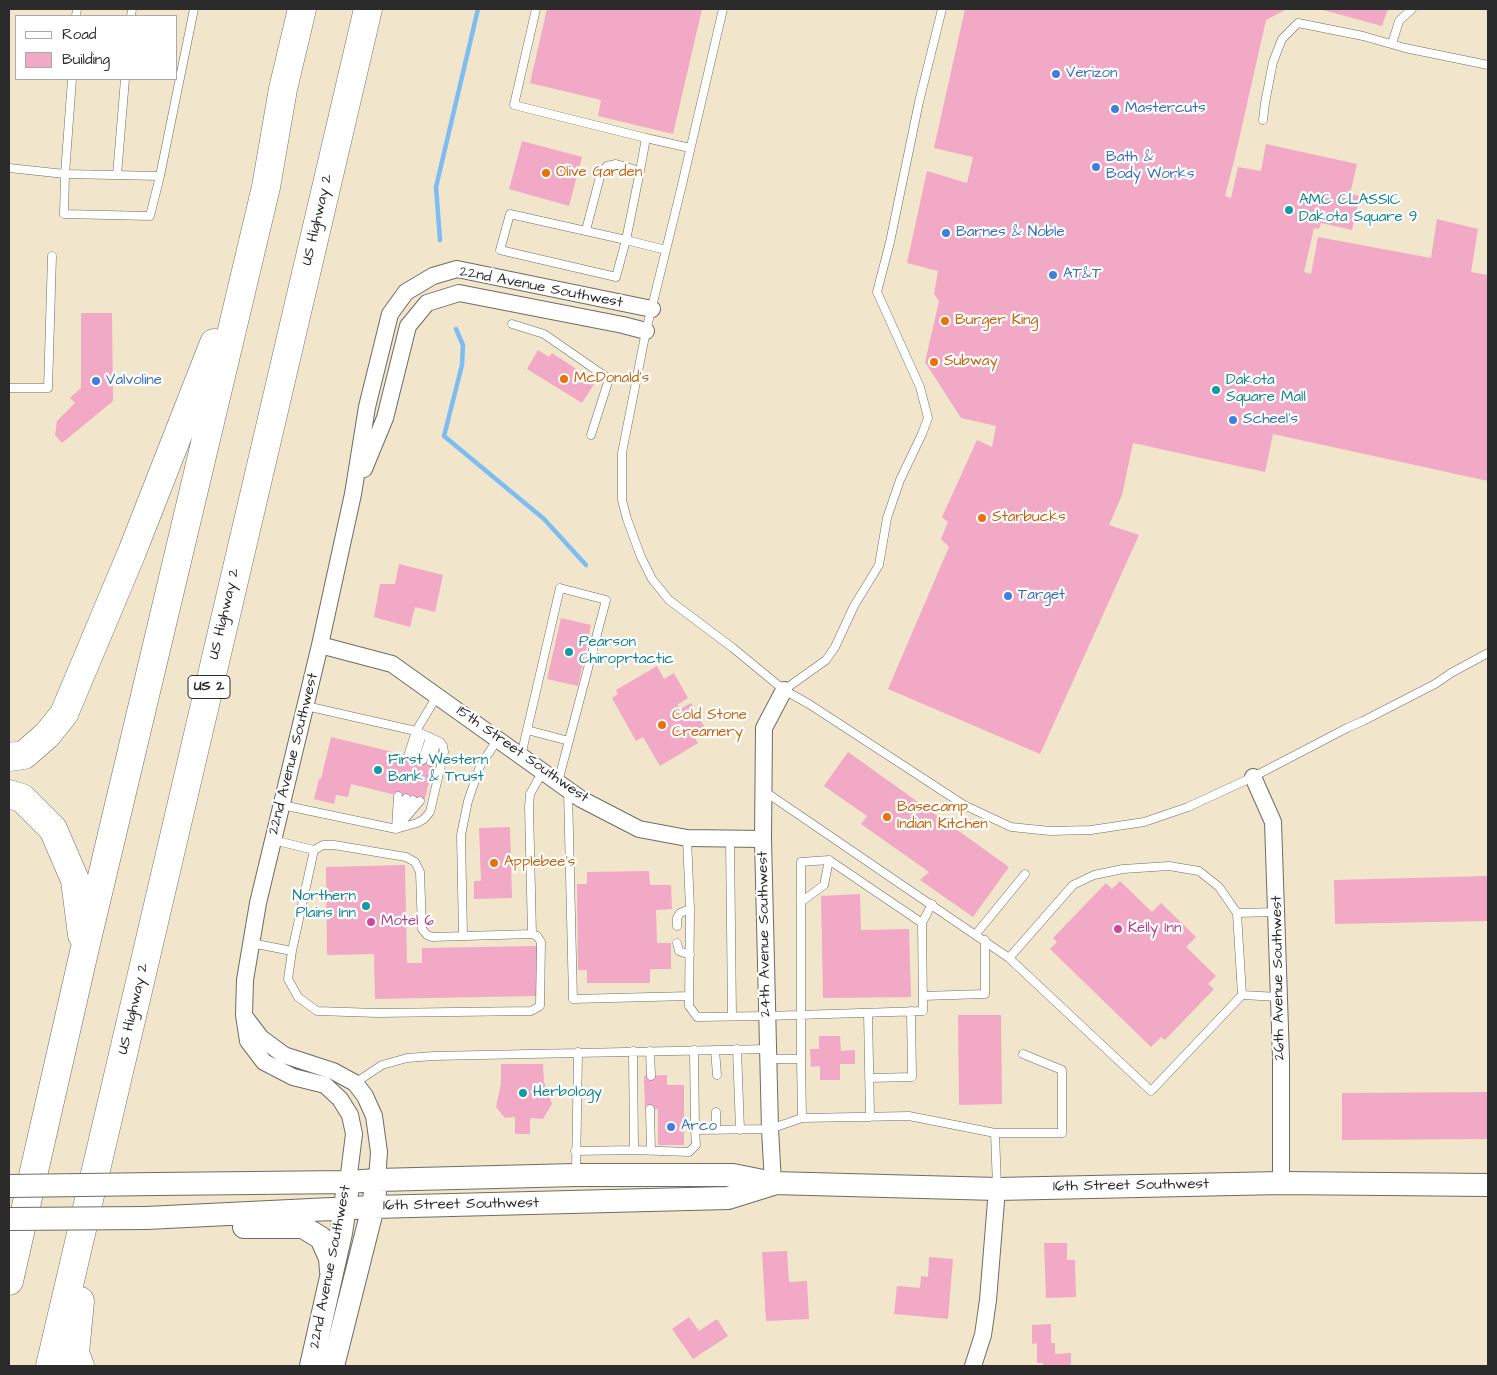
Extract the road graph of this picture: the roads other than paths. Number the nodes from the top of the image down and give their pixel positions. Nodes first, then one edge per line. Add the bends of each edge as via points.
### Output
1 (194, 9) edge
2 (302, 9) edge
3 (368, 9) edge
4 (536, 9) edge
5 (723, 9) edge
6 (942, 9) edge
7 (1412, 9) edge
8 (1392, 44) junction
9 (1488, 65) edge
10 (72, 80) edge
11 (126, 80) edge
12 (1264, 120) dead end
13 (646, 138) junction
14 (690, 148) junction
15 (9, 168) edge
16 (640, 171) junction
17 (65, 174) junction
18 (117, 175) junction
19 (160, 176) junction
20 (266, 187) junction
21 (586, 230) junction
22 (626, 240) junction
23 (666, 250) junction
24 (52, 256) dead end
25 (652, 309) junction
26 (512, 324) dead end
27 (646, 331) junction
28 (9, 388) edge
29 (591, 436) dead end
30 (353, 494) junction
31 (320, 645) junction
32 (1488, 653) edge
33 (784, 690) junction
34 (437, 696) junction
35 (306, 706) junction
36 (527, 730) junction
37 (419, 732) junction
38 (433, 739) junction
39 (498, 739) junction
40 (569, 741) junction
41 (521, 756) junction
42 (9, 757) edge
43 (543, 771) junction
44 (1253, 777) junction
45 (563, 786) junction
46 (764, 791) junction
47 (9, 794) edge
48 (282, 805) junction
49 (396, 829) junction
50 (687, 838) junction
51 (763, 838) junction
52 (730, 839) junction
53 (273, 840) junction
54 (314, 850) junction
55 (829, 860) junction
56 (1025, 874) dead end
57 (801, 902) junction
58 (932, 904) junction
59 (690, 909) junction
60 (1237, 912) junction
61 (1277, 912) junction
62 (922, 924) junction
63 (677, 926) dead end
64 (532, 934) junction
65 (976, 934) junction
66 (463, 936) junction
67 (985, 940) junction
68 (251, 943) junction
69 (677, 943) dead end
70 (292, 951) junction
71 (84, 952) junction
72 (690, 955) junction
73 (1009, 958) junction
74 (1242, 995) junction
75 (689, 996) junction
76 (923, 996) junction
77 (1279, 997) junction
78 (911, 1011) junction
79 (868, 1013) junction
80 (244, 1015) junction
81 (801, 1015) junction
82 (732, 1016) junction
83 (767, 1016) junction
84 (694, 1050) junction
85 (715, 1050) junction
86 (737, 1050) junction
87 (650, 1051) junction
88 (578, 1052) junction
89 (633, 1052) junction
90 (769, 1054) junction
91 (1023, 1054) dead end
92 (801, 1059) junction
93 (651, 1076) dead end
94 (717, 1076) dead end
95 (869, 1078) junction
96 (355, 1084) junction
97 (650, 1109) dead end
98 (716, 1112) dead end
99 (870, 1117) junction
100 (802, 1118) junction
101 (770, 1129) junction
102 (695, 1130) junction
103 (716, 1130) junction
104 (740, 1130) junction
105 (995, 1133) junction
106 (634, 1150) junction
107 (576, 1151) junction
108 (651, 1151) junction
109 (576, 1175) junction
110 (377, 1180) junction
111 (348, 1182) junction
112 (774, 1183) junction
113 (1282, 1183) junction
114 (1488, 1185) edge
115 (9, 1186) edge
116 (997, 1189) junction
117 (91, 1195) junction
118 (373, 1207) junction
119 (344, 1208) junction
120 (192, 1216) junction
121 (9, 1219) edge
122 (331, 1278) junction
123 (9, 1281) edge
124 (50, 1366) edge
125 (80, 1366) edge
126 (311, 1366) edge
127 (333, 1366) edge
128 (973, 1366) edge

1 - 19 lane
2 - 20 highway
3 - 117 highway, US Highway 2 / US 2
4 - 13 lane via 514,105
5 - 14 lane
6 - 33 lane via 877,292 920,387 928,418 889,511 879,565 826,660
7 - 8 lane via 1399,21
8 - 9 lane
8 - 12 lane via 1298,23 1282,38 1276,54
10 - 17 lane
11 - 18 lane
13 - 14 lane
13 - 16 lane
14 - 23 lane
15 - 17 lane
16 - 21 lane via 616,164 607,166 601,173
16 - 22 lane
17 - 18 lane
17 - 19 lane via 64,214 150,216
18 - 19 lane
20 - 42 highway via 206,364 64,714 47,736 24,754
20 - 71 highway
21 - 22 lane
21 - 22 lane via 510,214 500,250 616,277
22 - 23 lane
23 - 25 lane
24 - 28 lane via 48,388
25 - 27 lane
25 - 30 street, 22nd Avenue Southwest via 458,269 432,276 406,292 390,314 366,407
26 - 29 lane via 544,334 609,379
27 - 30 street, 22nd Avenue Southwest via 459,293 427,303 408,326 385,418
27 - 33 lane via 622,453 621,480 622,500 641,557 669,600
30 - 31 street, 22nd Avenue Southwest
31 - 34 street, 15th Street Southwest via 392,664
31 - 35 street, 22nd Avenue Southwest
32 - 44 lane via 1436,684
33 - 44 lane via 964,805 1011,827 1082,830 1144,822 1188,807
33 - 46 street, 24th Avenue Southwest via 764,728
34 - 37 lane
34 - 39 street, 15th Street Southwest
35 - 37 lane
35 - 48 street, 22nd Avenue Southwest
36 - 40 lane
36 - 40 lane via 560,588 606,600
36 - 41 lane
37 - 38 lane
37 - 38 lane via 419,759
38 - 49 lane via 443,746 444,752 430,812 417,823
39 - 41 street, 15th Street Southwest
39 - 66 lane via 480,766 463,827
40 - 45 lane
41 - 43 street, 15th Street Southwest
43 - 45 street, 15th Street Southwest
43 - 64 lane via 530,794 529,807
44 - 61 street, 26th Avenue Southwest via 1273,822
45 - 50 street, 15th Street Southwest via 639,829
45 - 75 lane via 573,999
46 - 51 street, 24th Avenue Southwest
46 - 58 lane
47 - 71 highway via 22,798 53,829 75,880
48 - 49 lane
48 - 53 street, 22nd Avenue Southwest
49 - 49 lane via 409,799
50 - 52 street, 15th Street Southwest
50 - 59 lane
51 - 52 street, 15th Street Southwest
51 - 83 street, 24th Avenue Southwest
52 - 82 lane
53 - 54 lane
53 - 68 street, 22nd Avenue Southwest
54 - 66 lane via 323,845 334,845 406,857 415,862 420,872 422,929 432,937
54 - 70 lane
55 - 57 lane via 824,885
55 - 57 lane via 801,862
55 - 62 lane
56 - 65 lane
57 - 81 lane
58 - 62 lane
58 - 65 lane
59 - 63 lane via 680,913
59 - 72 lane
60 - 61 lane
60 - 73 lane via 1219,887 1198,871 1168,866 1122,868 1094,875 1073,886
60 - 74 lane
61 - 77 street, 26th Avenue Southwest
62 - 76 lane
64 - 66 lane
64 - 70 lane via 541,942 541,998 540,1006 531,1011 317,1011 298,997 288,979
65 - 67 lane
67 - 73 lane
67 - 76 lane via 985,994
68 - 70 lane
68 - 80 street, 22nd Avenue Southwest
69 - 72 lane via 679,951
71 - 123 highway
72 - 75 lane
73 - 74 lane via 1152,1092
74 - 77 lane
75 - 82 lane via 689,1006 697,1017
76 - 78 lane via 923,1011
77 - 113 street, 26th Avenue Southwest
78 - 79 lane
78 - 95 lane via 912,1077
79 - 81 lane
79 - 95 lane
80 - 96 street, 22nd Avenue Southwest via 261,1038 284,1055 333,1071
80 - 111 street, 22nd Avenue Southwest via 248,1041 264,1062 293,1077 325,1085 340,1099 350,1115 354,1134
81 - 83 lane
81 - 92 lane
82 - 83 lane
83 - 90 street, 24th Avenue Southwest
84 - 85 lane
84 - 87 lane
84 - 102 lane
85 - 86 lane
85 - 94 lane
86 - 90 lane
86 - 104 lane
87 - 89 lane
87 - 93 lane
88 - 89 lane
88 - 96 lane via 406,1058 382,1065
88 - 107 lane
89 - 106 lane
90 - 92 lane
90 - 101 street, 24th Avenue Southwest
91 - 105 lane via 1062,1070 1062,1133
92 - 100 lane
95 - 99 lane
96 - 110 street, 22nd Avenue Southwest via 374,1116 379,1152
97 - 108 lane
98 - 103 lane
99 - 100 lane
99 - 105 lane via 909,1116
100 - 101 lane
101 - 104 lane
101 - 112 street, 24th Avenue Southwest
102 - 103 lane
102 - 108 lane via 696,1146 689,1152
103 - 104 lane
105 - 116 lane
106 - 107 lane
106 - 108 lane
107 - 109 lane
109 - 110 main road, 16th Street Southwest
109 - 112 main road, 16th Street Southwest via 734,1175
110 - 111 main road, 16th Street Southwest
110 - 118 main road, 22nd Avenue Southwest
111 - 115 main road, 16th Street Southwest, bridge
111 - 119 main road, 22nd Avenue Southwest
112 - 116 main road, 16th Street Southwest
112 - 118 main road, 16th Street Southwest via 728,1198
113 - 114 main road, 16th Street Southwest
113 - 116 main road, 16th Street Southwest
116 - 128 street via 988,1300 983,1335
117 - 124 highway, US Highway 2 / US 2
117 - 125 highway via 75,1353
118 - 119 main road, 16th Street Southwest
118 - 127 main road, 22nd Avenue Southwest
119 - 120 main road, 16th Street Southwest
119 - 122 main road, 22nd Avenue Southwest
120 - 121 main road, 16th Street Southwest, bridge
120 - 122 main road via 234,1228 303,1227 322,1238 330,1258
122 - 126 main road, 22nd Avenue Southwest

